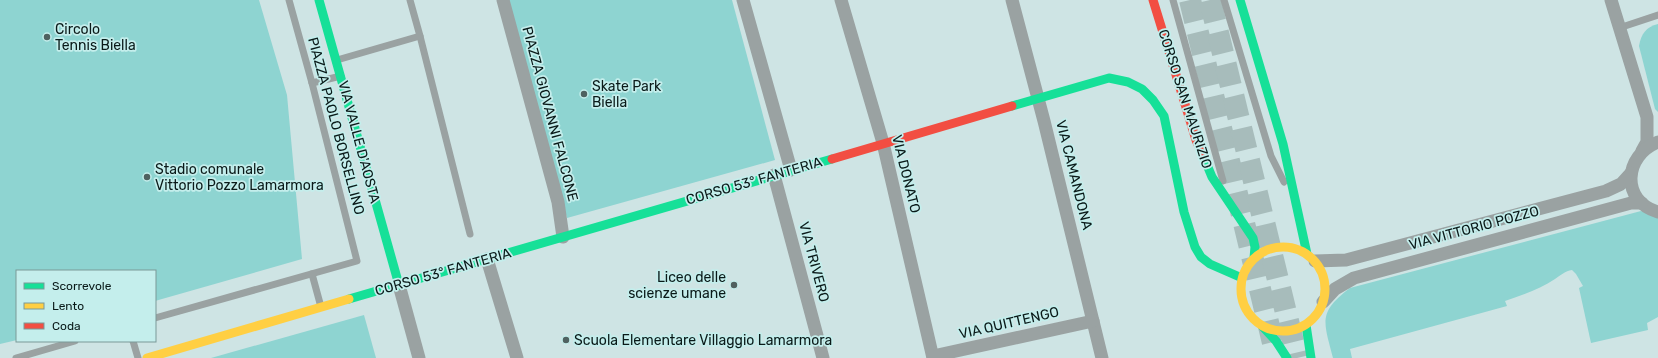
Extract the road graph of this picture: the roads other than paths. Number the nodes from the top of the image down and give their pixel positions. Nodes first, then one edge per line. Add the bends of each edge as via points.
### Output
1 (289, 0) edge
2 (319, 0) edge
3 (410, 0) edge
4 (503, 0) edge
5 (743, 0) edge
6 (841, 0) edge
7 (1012, 0) edge
8 (1153, 0) edge
9 (1173, 0) edge
10 (1224, 0) edge
11 (1240, 0) edge
12 (1611, 0) edge
13 (1658, 15) edge
14 (1619, 28) junction
15 (420, 36) junction
16 (336, 60) junction
17 (341, 76) junction
18 (312, 83) junction
19 (1039, 98) junction
20 (1647, 117) junction
21 (1658, 133) edge
22 (1658, 142) edge
23 (883, 143) junction
24 (1642, 151) junction
25 (792, 170) junction
26 (1631, 173) junction
27 (774, 175) junction
28 (1642, 203) junction
29 (1229, 204) junction
30 (1658, 212) edge
31 (1299, 213) junction
32 (470, 234) dead end
33 (563, 237) junction
34 (1254, 258) junction
35 (1311, 258) junction
36 (487, 259) junction
37 (312, 274) junction
38 (1242, 278) junction
39 (399, 285) junction
40 (1323, 302) junction
41 (321, 307) junction
42 (156, 318) edge
43 (1093, 321) junction
44 (1306, 325) junction
45 (1263, 327) junction
46 (72, 342) edge
47 (133, 342) edge
48 (933, 357) edge
49 (16, 358) edge
50 (138, 358) edge
51 (147, 358) edge
52 (419, 358) edge
53 (517, 358) edge
54 (823, 358) edge
55 (1102, 358) edge
56 (1287, 358) edge
57 (1311, 358) edge

1 - 18 lane, PIAZZA PAOLO BORSELLINO
2 - 16 street, VIA VALLE D'AOSTA
3 - 15 lane
4 - 33 street, PIAZZA GIOVANNI FALCONE via 558,202
5 - 25 street
6 - 23 street, VIA DONATO
7 - 19 street, VIA CAMANDONA
8 - 29 street, CORSO SAN MAURIZIO via 1196,140 1212,177
9 - 29 lane
10 - 31 lane via 1271,156
11 - 31 street via 1282,144
12 - 14 street
13 - 14 lane
14 - 20 street
15 - 16 lane
15 - 32 lane
16 - 17 street, VIA VALLE D'AOSTA
17 - 18 lane
17 - 39 street, VIA VALLE D'AOSTA
18 - 37 lane, PIAZZA PAOLO BORSELLINO via 357,261
19 - 23 street, CORSO 53° FANTERIA
19 - 38 street, CORSO 53° FANTERIA via 1109,78 1129,81 1142,89 1155,101 1164,116 1190,237 1200,256 1210,264
19 - 43 street, VIA CAMANDONA
20 - 21 street
20 - 24 street via 1647,142
22 - 24 street
23 - 25 street, CORSO 53° FANTERIA
23 - 48 street, VIA DONATO
24 - 26 street via 1634,161
25 - 27 street, CORSO 53° FANTERIA
26 - 28 street via 1631,184
26 - 35 street, VIA VITTORIO POZZO via 1621,184 1606,191 1346,260
27 - 33 street, CORSO 53° FANTERIA
27 - 54 street, VIA TRIVERO
28 - 30 street
28 - 40 street, VIA VITTORIO POZZO via 1632,203 1360,276 1335,289
29 - 34 street, CORSO SAN MAURIZIO via 1253,238
31 - 35 street
33 - 36 street, CORSO 53° FANTERIA
34 - 35 street via 1263,251 1285,246 1297,249
34 - 38 street via 1246,267
35 - 40 street via 1324,280
36 - 39 street, CORSO 53° FANTERIA
36 - 53 street
37 - 41 lane
37 - 42 lane, PIAZZA PAOLO BORSELLINO
38 - 45 street via 1242,301 1247,312
39 - 41 street, CORSO 53° FANTERIA
39 - 52 street
40 - 44 street via 1319,311
41 - 51 street, CORSO 53° FANTERIA
43 - 48 street, VIA QUITTENGO
43 - 55 street, VIA CAMANDONA
44 - 45 street via 1285,332
44 - 57 street
45 - 56 street via 1276,340
46 - 49 lane
47 - 50 lane

